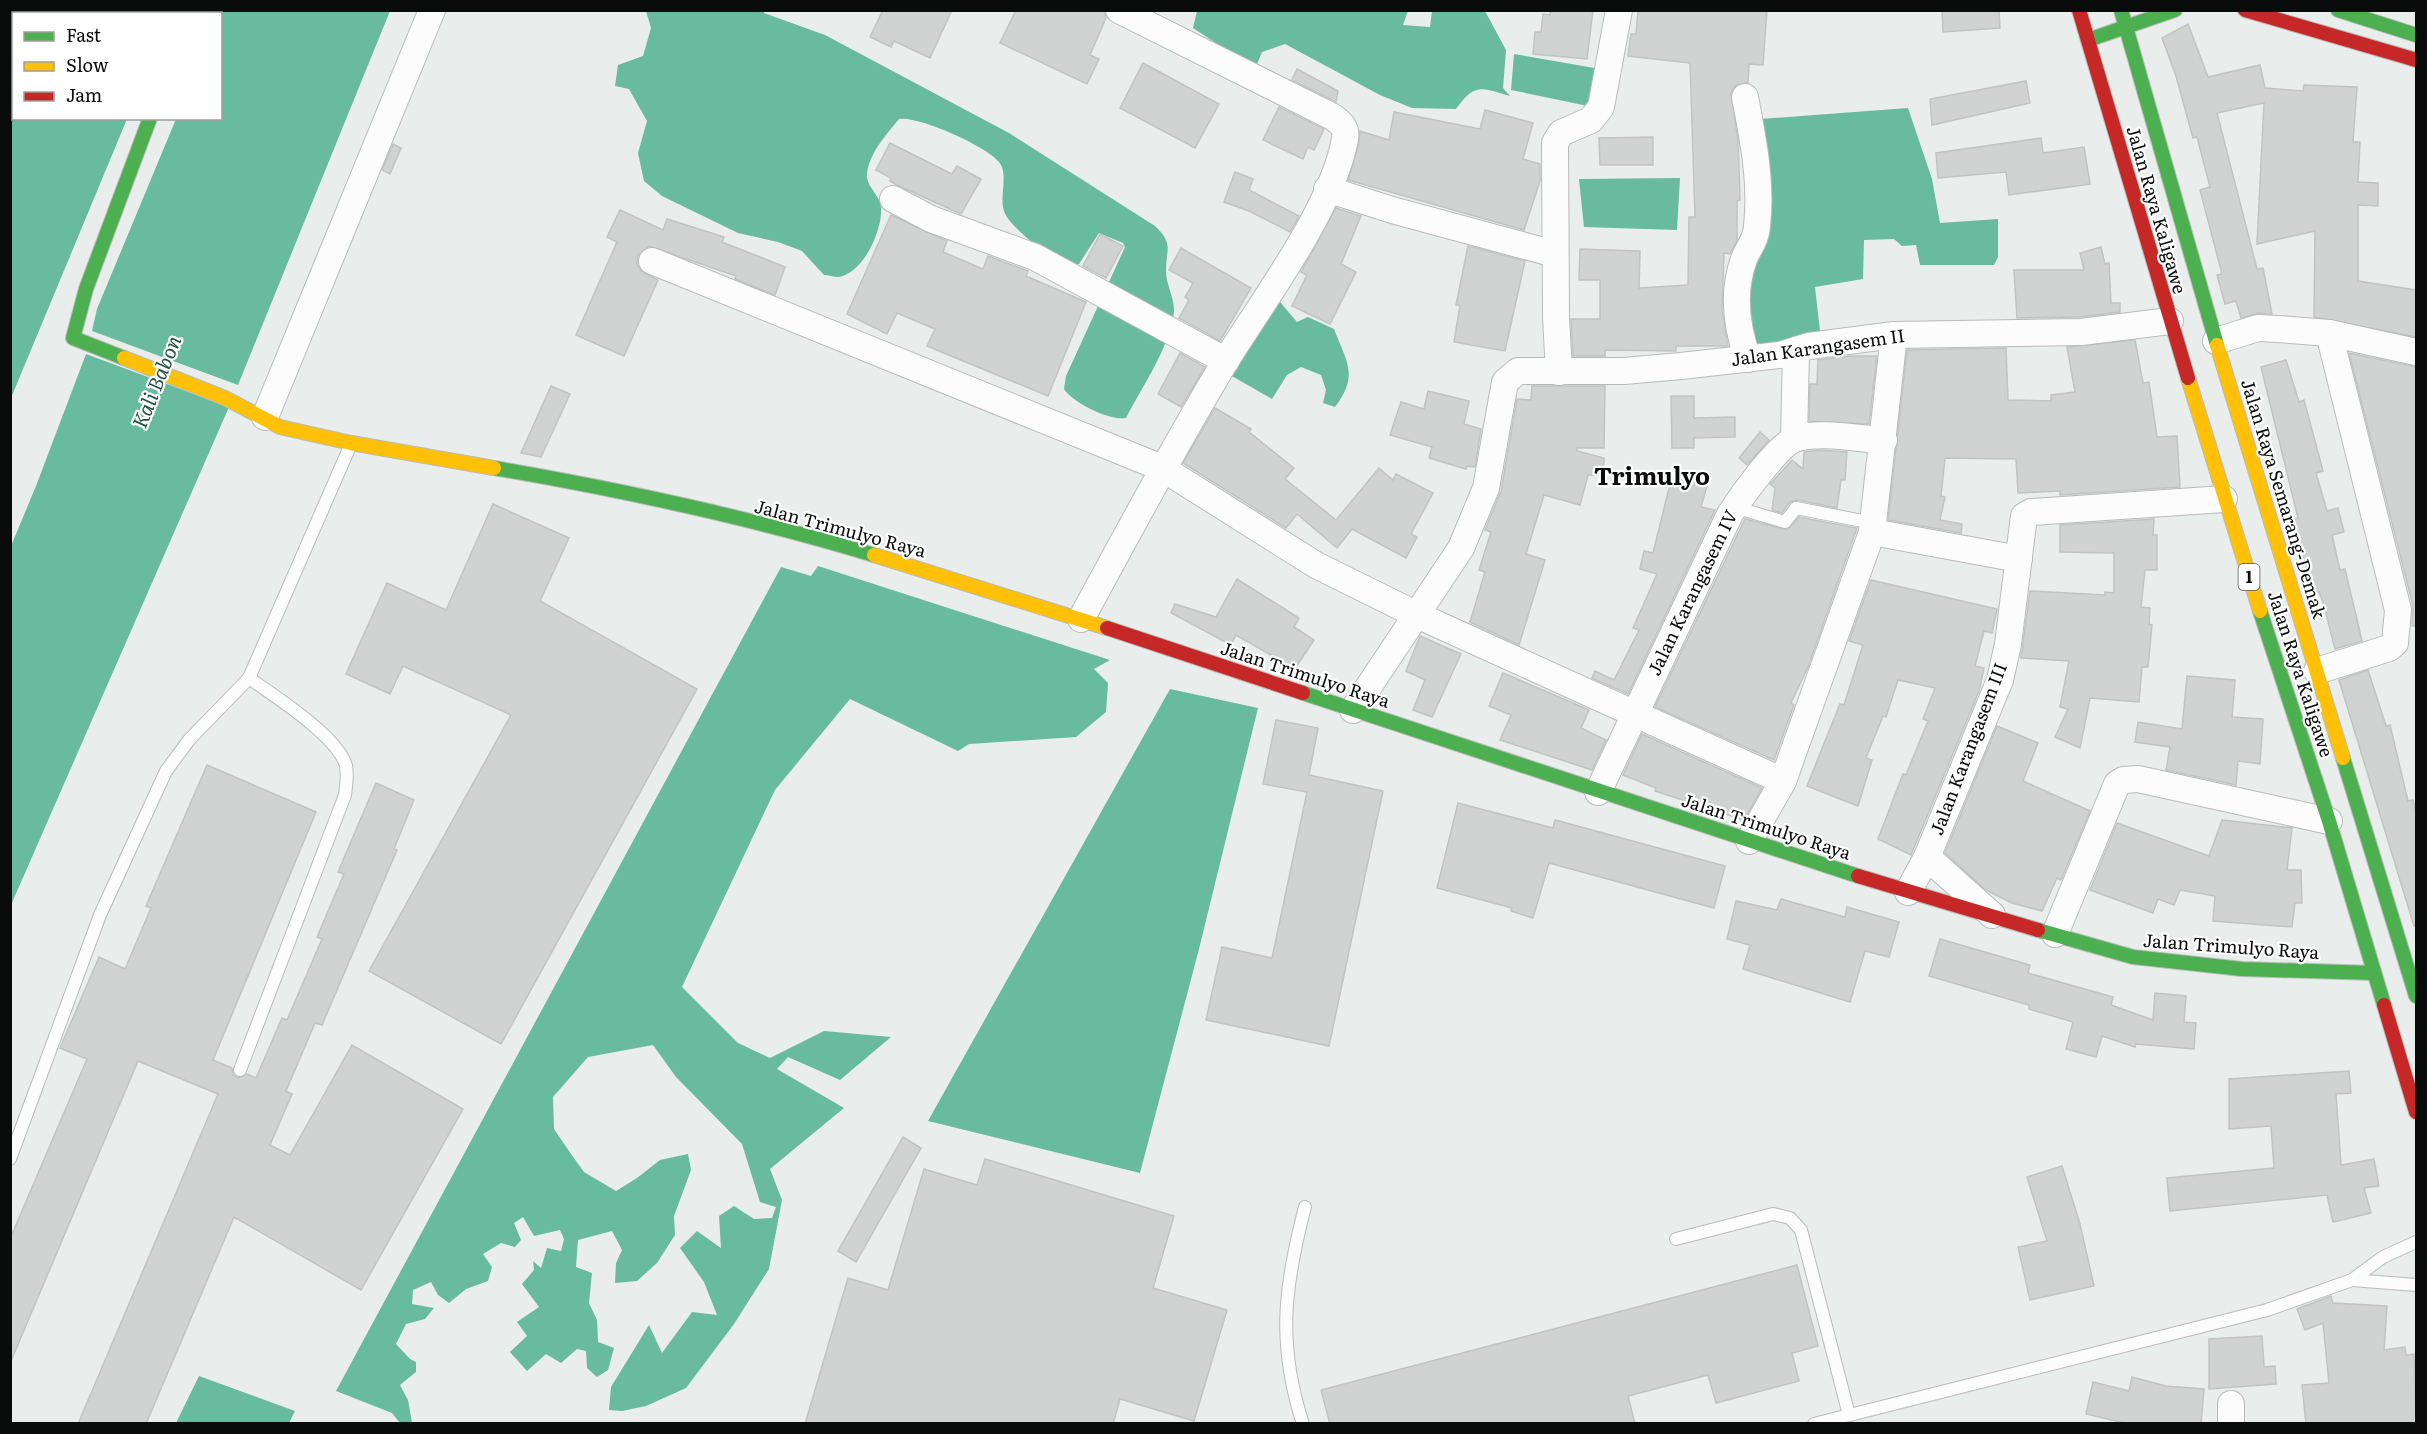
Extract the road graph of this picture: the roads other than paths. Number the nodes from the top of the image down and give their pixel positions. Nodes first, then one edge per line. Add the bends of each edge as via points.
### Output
1 (432, 10) edge
2 (1119, 10) edge
3 (1619, 10) edge
4 (2079, 10) edge
5 (2121, 10) edge
6 (2175, 10) edge
7 (2245, 10) edge
8 (2338, 10) edge
9 (2126, 28) junction
10 (2416, 36) edge
11 (2088, 40) junction
12 (2415, 60) edge
13 (1745, 97) dead end
14 (149, 120) edge
15 (1327, 189) junction
16 (894, 199) dead end
17 (1555, 254) junction
18 (652, 261) dead end
19 (2170, 321) junction
20 (2316, 332) junction
21 (1894, 335) junction
22 (2216, 341) junction
23 (1796, 350) junction
24 (2416, 352) edge
25 (1748, 359) junction
26 (1226, 361) junction
27 (1559, 372) junction
28 (265, 417) junction
29 (1794, 439) junction
30 (1884, 440) junction
31 (351, 443) junction
32 (1162, 468) junction
33 (2224, 500) junction
34 (1734, 507) junction
35 (1872, 528) junction
36 (2019, 559) junction
37 (2407, 611) edge
38 (1417, 615) junction
39 (1081, 619) junction
40 (2317, 671) junction
41 (249, 678) junction
42 (1353, 710) junction
43 (1635, 713) junction
44 (1784, 781) junction
45 (1598, 792) junction
46 (2330, 821) junction
47 (1749, 841) junction
48 (1927, 857) junction
49 (1908, 892) junction
50 (1994, 916) junction
51 (2055, 934) junction
52 (2374, 973) junction
53 (2416, 996) edge
54 (240, 1070) dead end
55 (2416, 1112) edge
56 (10, 1159) edge
57 (1305, 1207) dead end
58 (1676, 1239) dead end
59 (2416, 1242) edge
60 (2352, 1280) junction
61 (2416, 1285) edge
62 (1849, 1415) junction
63 (1303, 1424) edge
64 (1814, 1424) edge

1 - 28 street
2 - 15 street via 1343,125 1343,148
3 - 17 street via 1601,107 1592,120 1561,133 1555,143
4 - 11 main road, 1
5 - 9 main road, Jalan Raya Semarang-Demak / 1
6 - 9 main road
7 - 12 main road
8 - 10 main road
9 - 11 main road
9 - 22 main road, Jalan Raya Semarang-Demak / 1
11 - 19 main road, Jalan Raya Kaligawe / 1
13 - 25 street via 1757,160 1757,225 1754,244 1745,256 1737,284 1736,306
14 - 28 main road, Jalan Trimulyo Raya via 86,289 73,338
15 - 17 street
15 - 26 street via 1302,241
16 - 26 street via 932,219 1035,257
17 - 27 street
18 - 32 street
19 - 21 street, Jalan Karangasem II via 2081,332
19 - 33 main road, Jalan Raya Kaligawe / 1
20 - 22 street via 2258,328
20 - 24 street
20 - 37 street
21 - 23 street, Jalan Karangasem II
21 - 30 street
22 - 40 main road, Jalan Raya Semarang-Demak / 1
23 - 25 street, Jalan Karangasem II
23 - 29 street
25 - 27 street, Jalan Karangasem II via 1624,371
26 - 32 street
27 - 38 street, Jalan Karangasem II via 1518,371 1505,382 1486,488 1478,511 1461,548
28 - 31 main road, Jalan Trimulyo Raya via 280,427
29 - 30 street via 1811,436
29 - 34 street, Jalan Karangasem IV via 1756,477
30 - 35 street
31 - 39 main road, Jalan Trimulyo Raya via 624,490 822,539
31 - 41 lane
32 - 38 street via 1316,565
32 - 39 street
33 - 36 street, Jalan Karangasem III via 2031,512 2022,521
33 - 46 main road, Jalan Raya Kaligawe / 1
34 - 35 lane via 1785,522 1796,508
34 - 43 street, Jalan Karangasem IV
35 - 36 street
35 - 44 street
36 - 48 street, Jalan Karangasem III via 2000,680
37 - 40 street via 2396,643
38 - 42 street
38 - 43 street
39 - 42 main road, Jalan Trimulyo Raya
40 - 53 main road, Jalan Raya Semarang-Demak / 1
41 - 54 lane via 305,716 345,764 347,779 345,795
41 - 56 lane via 189,740 166,771 100,915
42 - 45 main road, Jalan Trimulyo Raya
43 - 44 street
43 - 45 street, Jalan Karangasem IV
44 - 47 street
45 - 47 main road, Jalan Trimulyo Raya
46 - 51 street via 2138,779 2123,780 2117,784
46 - 52 main road, Jalan Raya Kaligawe / 1
47 - 49 main road, Jalan Trimulyo Raya
48 - 49 street, Jalan Karangasem III
48 - 50 street
49 - 50 main road, Jalan Trimulyo Raya
50 - 51 main road, Jalan Trimulyo Raya
51 - 52 main road, Jalan Trimulyo Raya via 2133,957 2242,969
52 - 55 main road, Jalan Raya Kaligawe / 1
57 - 63 lane via 1293,1251 1284,1315 1287,1362
58 - 62 lane via 1773,1214 1790,1218 1801,1230
59 - 60 lane via 2383,1257
60 - 61 lane
60 - 62 lane via 2267,1310
62 - 64 lane

